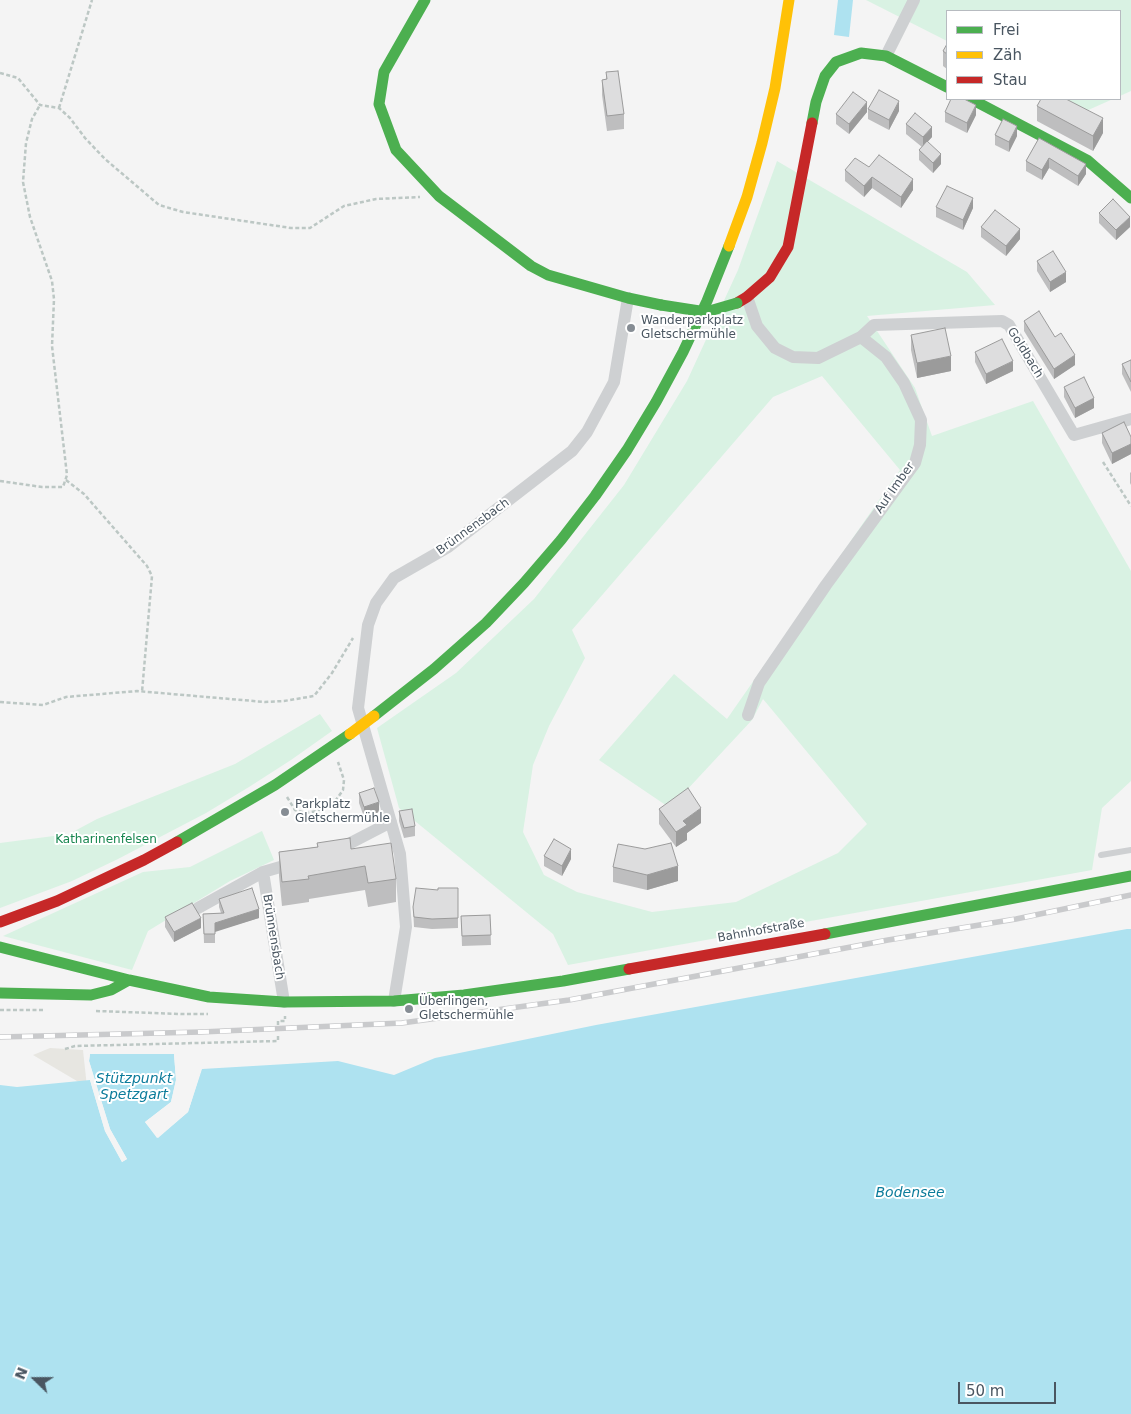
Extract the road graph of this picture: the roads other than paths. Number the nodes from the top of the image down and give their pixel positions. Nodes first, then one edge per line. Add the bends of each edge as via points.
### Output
1 (425, 0) edge
2 (789, 0) edge
3 (914, 0) edge
4 (886, 56) junction
5 (946, 86) edge
6 (972, 100) edge
7 (1131, 198) edge
8 (628, 298) junction
9 (742, 300) junction
10 (861, 337) junction
11 (1131, 419) edge
12 (748, 715) dead end
13 (391, 822) junction
14 (1131, 850) edge
15 (327, 853) edge
16 (1101, 855) dead end
17 (308, 858) edge
18 (263, 872) junction
19 (1131, 876) edge
20 (198, 908) dead end
21 (0, 922) edge
22 (0, 947) edge
23 (129, 980) junction
24 (0, 994) edge
25 (394, 1001) junction
26 (284, 1009) junction

1 - 8 street via 384,72 379,104 396,150 439,196 531,266 548,275
2 - 21 street, bridge via 775,88 762,143 728,250 707,302 656,402 627,450 561,540 486,623 434,669 350,734 275,785 144,860 26,914
3 - 4 street
4 - 5 street
4 - 9 street via 861,53 836,62 825,76 816,102 788,247 770,277
6 - 7 street via 1087,160
8 - 9 street, bridge via 706,312
8 - 13 street, Brünnensbach via 614,382 577,445 448,547 394,578 376,603 368,625 358,708
9 - 10 street via 756,326 775,348 793,357 818,358
10 - 11 street, Goldbach via 874,325 1002,321 1009,325 1074,435
10 - 12 street, Auf Imber via 886,358 904,383 921,420 920,445 914,463 759,683
13 - 15 street
13 - 25 street, Brünnensbach via 400,854 406,927
14 - 16 lane
17 - 18 street
18 - 20 street
18 - 26 street, Brünnensbach
19 - 25 street, Bahnhofstraße via 563,981
22 - 23 street, Bahnhofstraße
23 - 24 street via 111,990 91,995
23 - 26 street, Bahnhofstraße
25 - 26 street, Bahnhofstraße

